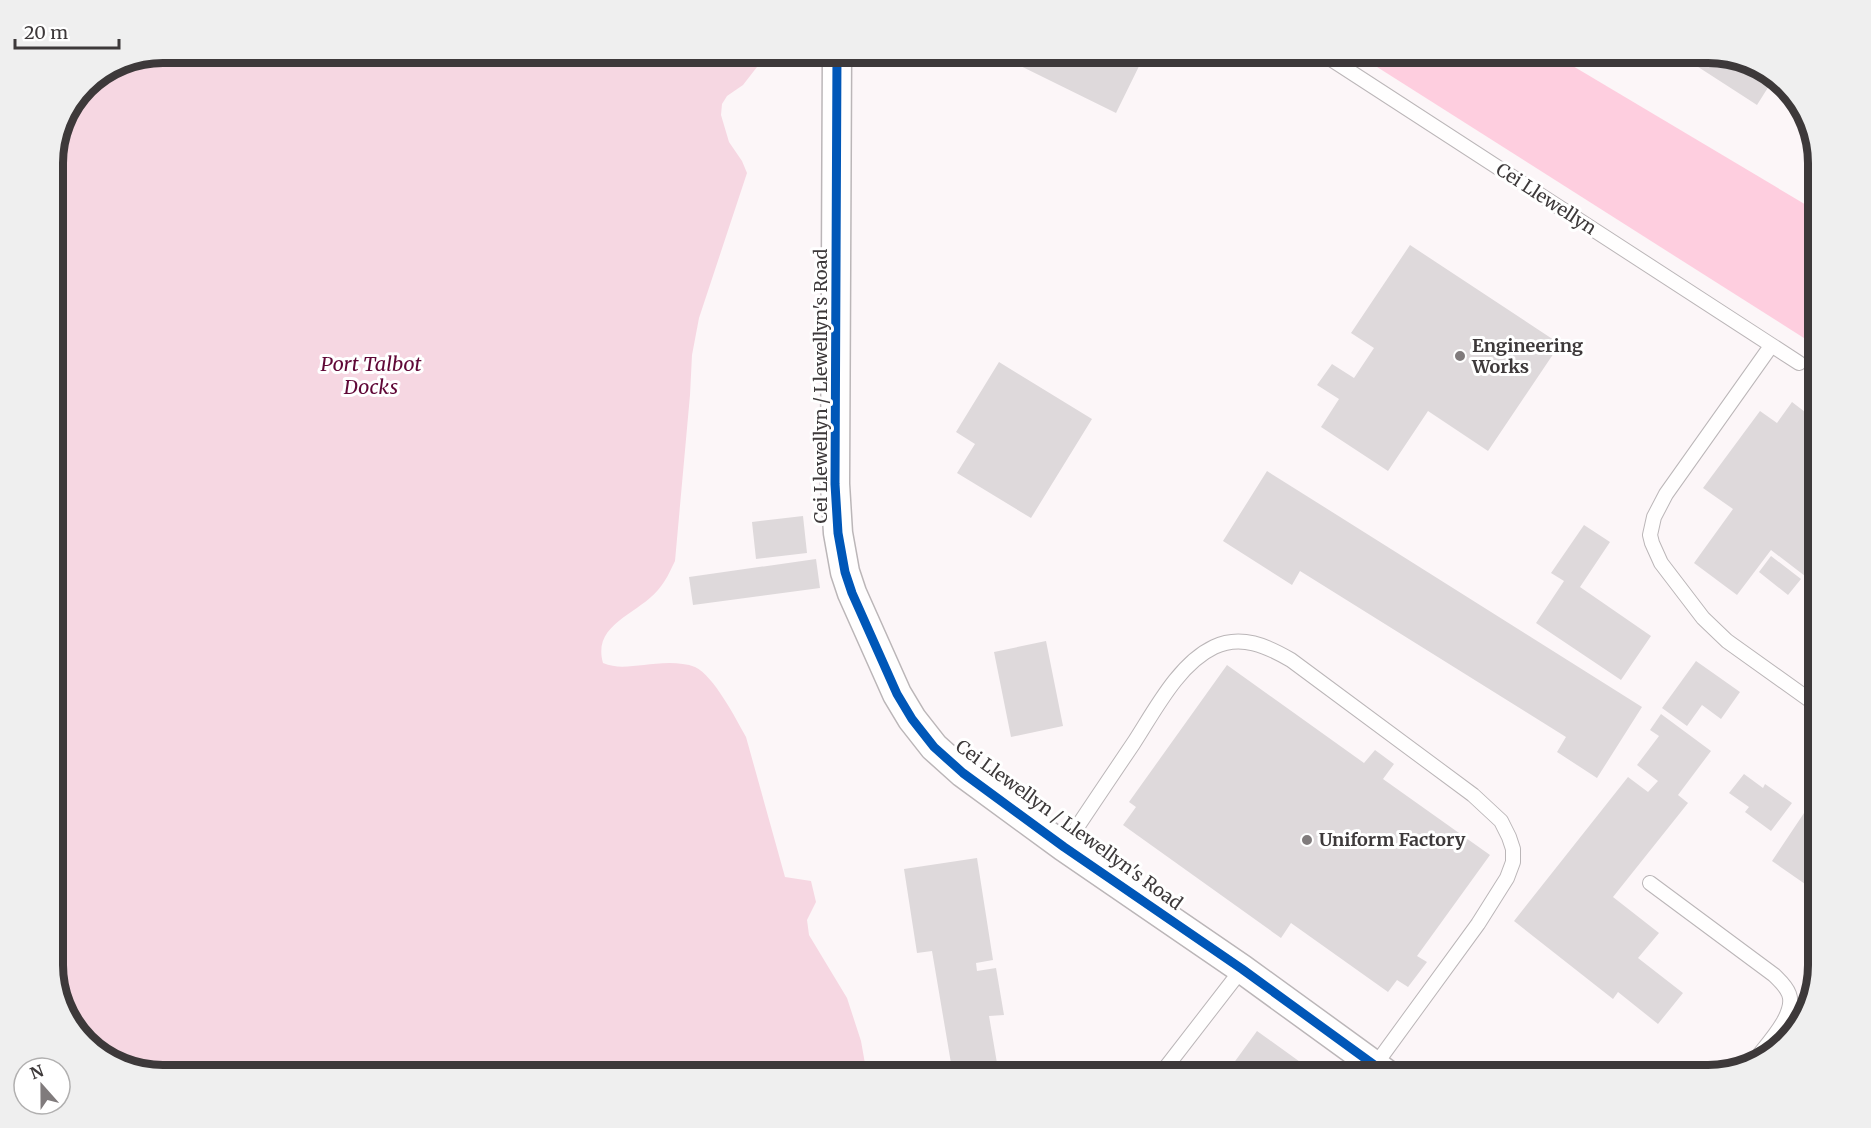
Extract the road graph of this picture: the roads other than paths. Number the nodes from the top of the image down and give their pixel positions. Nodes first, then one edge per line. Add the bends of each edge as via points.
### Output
1 (837, 63) edge
2 (1337, 63) edge
3 (1771, 346) junction
4 (1798, 363) dead end
5 (1808, 699) edge
6 (1064, 847) junction
7 (1650, 884) dead end
8 (1242, 969) junction
9 (1764, 1048) edge
10 (1168, 1065) edge
11 (1367, 1065) edge
12 (1381, 1065) edge

1 - 6 street, Cei Llewellyn / Llewellyn's Road via 835,484 845,572 885,668 922,734 963,773
2 - 3 lane, Cei Llewellyn
3 - 4 lane, Cei Llewellyn
3 - 5 lane via 1666,494 1650,535 1661,563 1703,618 1727,641
6 - 8 street, Cei Llewellyn / Llewellyn's Road
6 - 12 lane via 1175,681 1202,654 1226,643 1252,642 1270,647 1291,660 1473,795 1501,821 1513,849 1507,878
7 - 9 lane via 1784,985 1790,994 1788,1015
8 - 10 lane
8 - 11 street, Cei Llewellyn / Llewellyn's Road

